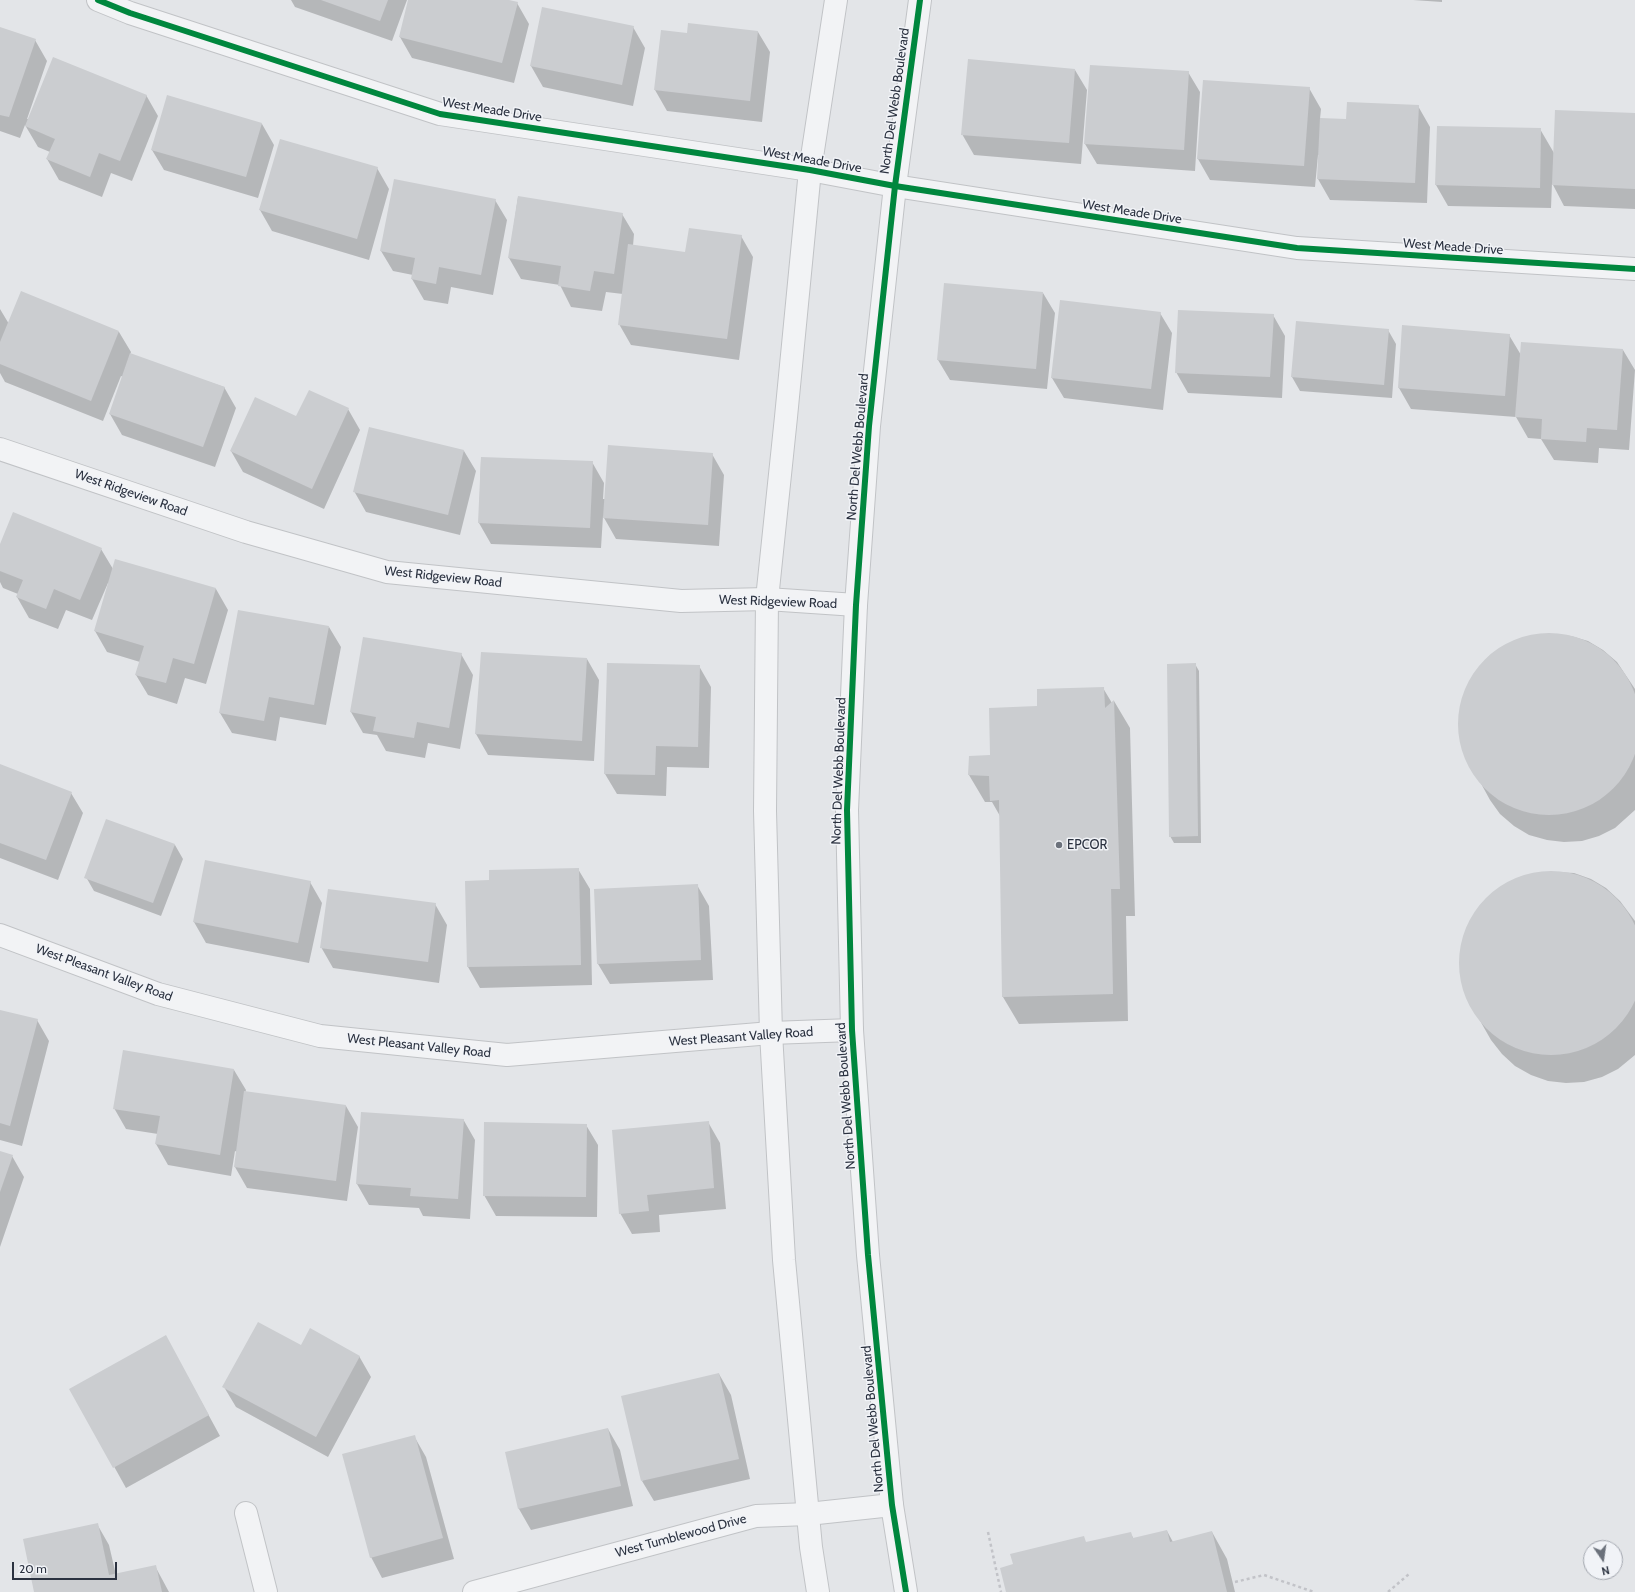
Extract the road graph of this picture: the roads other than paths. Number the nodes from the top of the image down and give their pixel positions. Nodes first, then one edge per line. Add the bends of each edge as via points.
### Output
1 (98, 0) edge
2 (836, 0) edge
3 (920, 0) edge
4 (810, 170) junction
5 (895, 186) junction
6 (1635, 269) edge
7 (0, 449) edge
8 (767, 599) junction
9 (856, 605) junction
10 (0, 935) edge
11 (852, 1030) junction
12 (771, 1033) junction
13 (892, 1505) junction
14 (246, 1513) dead end
15 (808, 1514) junction
16 (266, 1592) edge
17 (474, 1592) edge
18 (818, 1592) edge
19 (906, 1592) edge

1 - 4 street, West Meade Drive via 130,13 440,114
2 - 4 street
3 - 5 street, North Del Webb Boulevard
4 - 5 street, West Meade Drive
4 - 8 street
5 - 6 street, West Meade Drive via 1297,248
5 - 9 street, North Del Webb Boulevard via 869,426
7 - 8 street, West Ridgeview Road via 246,532 388,572 681,601
8 - 9 street, West Ridgeview Road
8 - 12 street via 765,811
9 - 11 street, North Del Webb Boulevard via 847,810
10 - 12 street, West Pleasant Valley Road via 158,994 320,1036 506,1055
11 - 12 street, West Pleasant Valley Road
11 - 13 street, North Del Webb Boulevard via 868,1255
12 - 15 street via 784,1260
13 - 15 street, West Tumblewood Drive
13 - 19 street, North Del Webb Boulevard
14 - 16 street
15 - 17 street, West Tumblewood Drive via 756,1516
15 - 18 street

